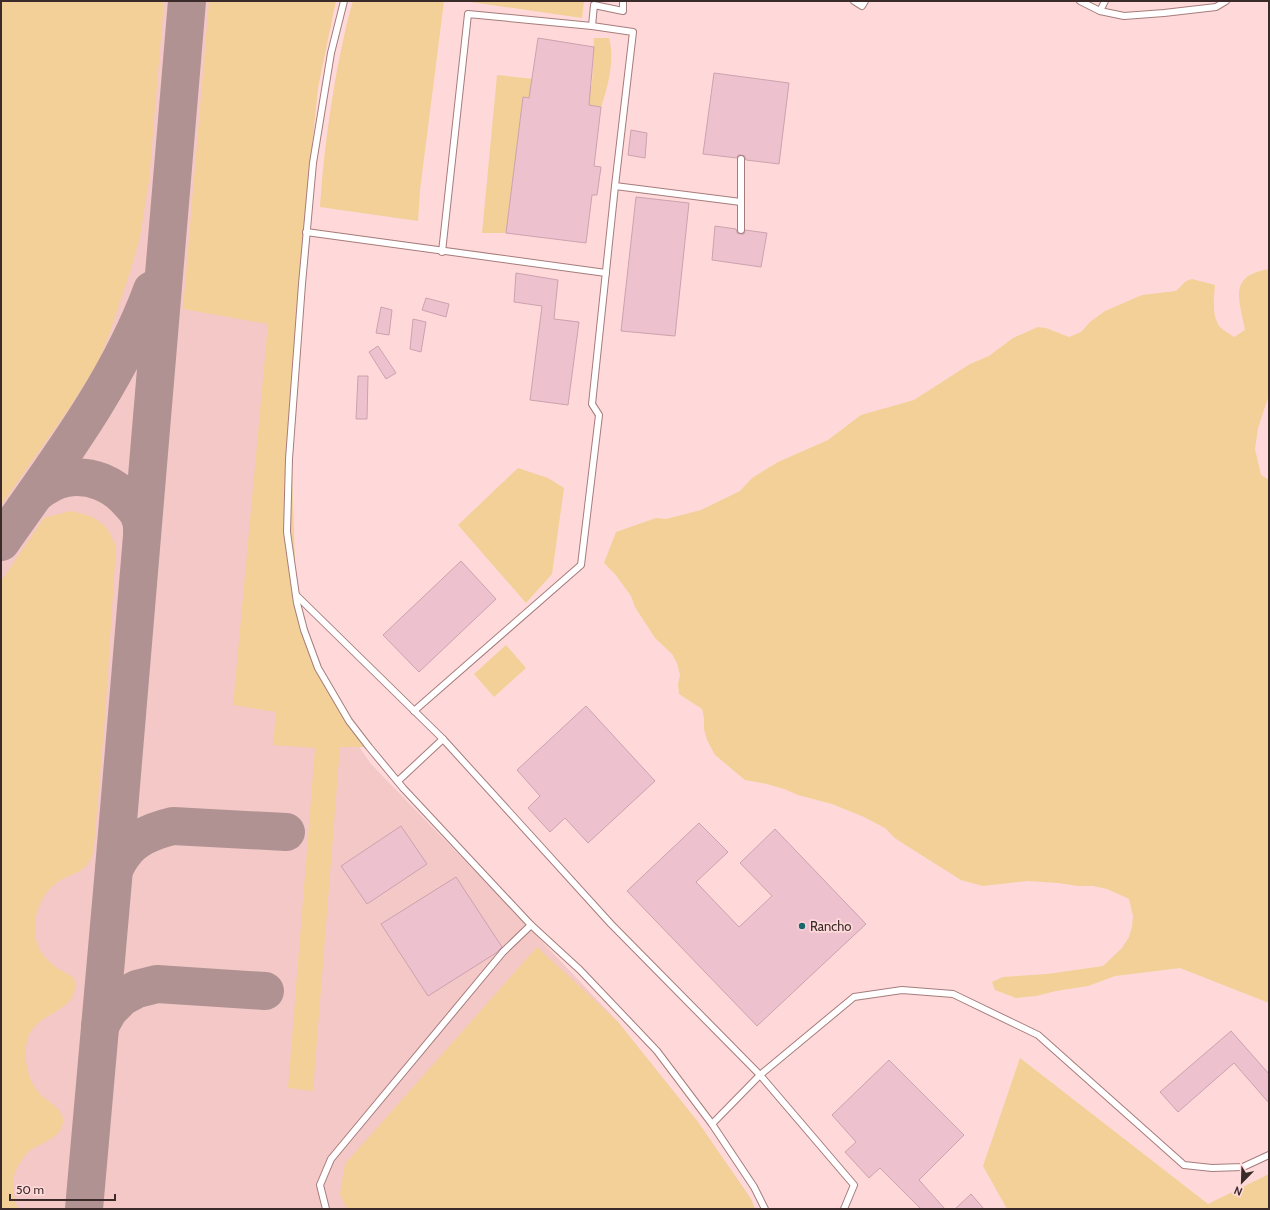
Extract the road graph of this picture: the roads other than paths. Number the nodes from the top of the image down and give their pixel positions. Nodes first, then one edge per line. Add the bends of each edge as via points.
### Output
1 (344, 1) edge
2 (854, 1) edge
3 (865, 1) edge
4 (1080, 1) edge
5 (1105, 1) edge
6 (1226, 1) edge
7 (623, 2) dead end
8 (1100, 11) junction
9 (592, 26) junction
10 (741, 159) dead end
11 (615, 186) junction
12 (741, 202) junction
13 (741, 230) dead end
14 (306, 232) junction
15 (442, 252) junction
16 (606, 273) junction
17 (296, 594) junction
18 (414, 711) junction
19 (443, 739) junction
20 (398, 781) junction
21 (531, 925) junction
22 (760, 1075) junction
23 (712, 1124) junction
24 (1269, 1155) edge
25 (326, 1209) edge
26 (765, 1209) edge
27 (844, 1209) edge

1 - 14 lane via 331,53 313,163
2 - 3 lane via 862,6
4 - 8 lane
5 - 8 lane
6 - 8 lane via 1216,7 1164,13 1124,16
7 - 9 lane via 623,11 594,5
9 - 11 lane via 633,32
9 - 15 lane via 468,14
10 - 12 lane
11 - 12 lane
11 - 16 lane
12 - 13 lane
14 - 15 lane
14 - 17 lane via 286,532
15 - 16 lane
16 - 18 lane via 592,404 599,415 581,565
17 - 18 lane
17 - 20 lane via 304,630 318,668 349,721
18 - 19 lane
19 - 20 lane
19 - 22 lane via 611,924
20 - 21 lane
21 - 23 lane via 580,970 657,1050
21 - 25 lane via 503,952 331,1158 320,1185
22 - 23 lane
22 - 24 lane via 854,997 902,990 953,994 1038,1035 1184,1165 1212,1168 1243,1167
22 - 27 lane via 854,1185
23 - 26 lane via 754,1187

